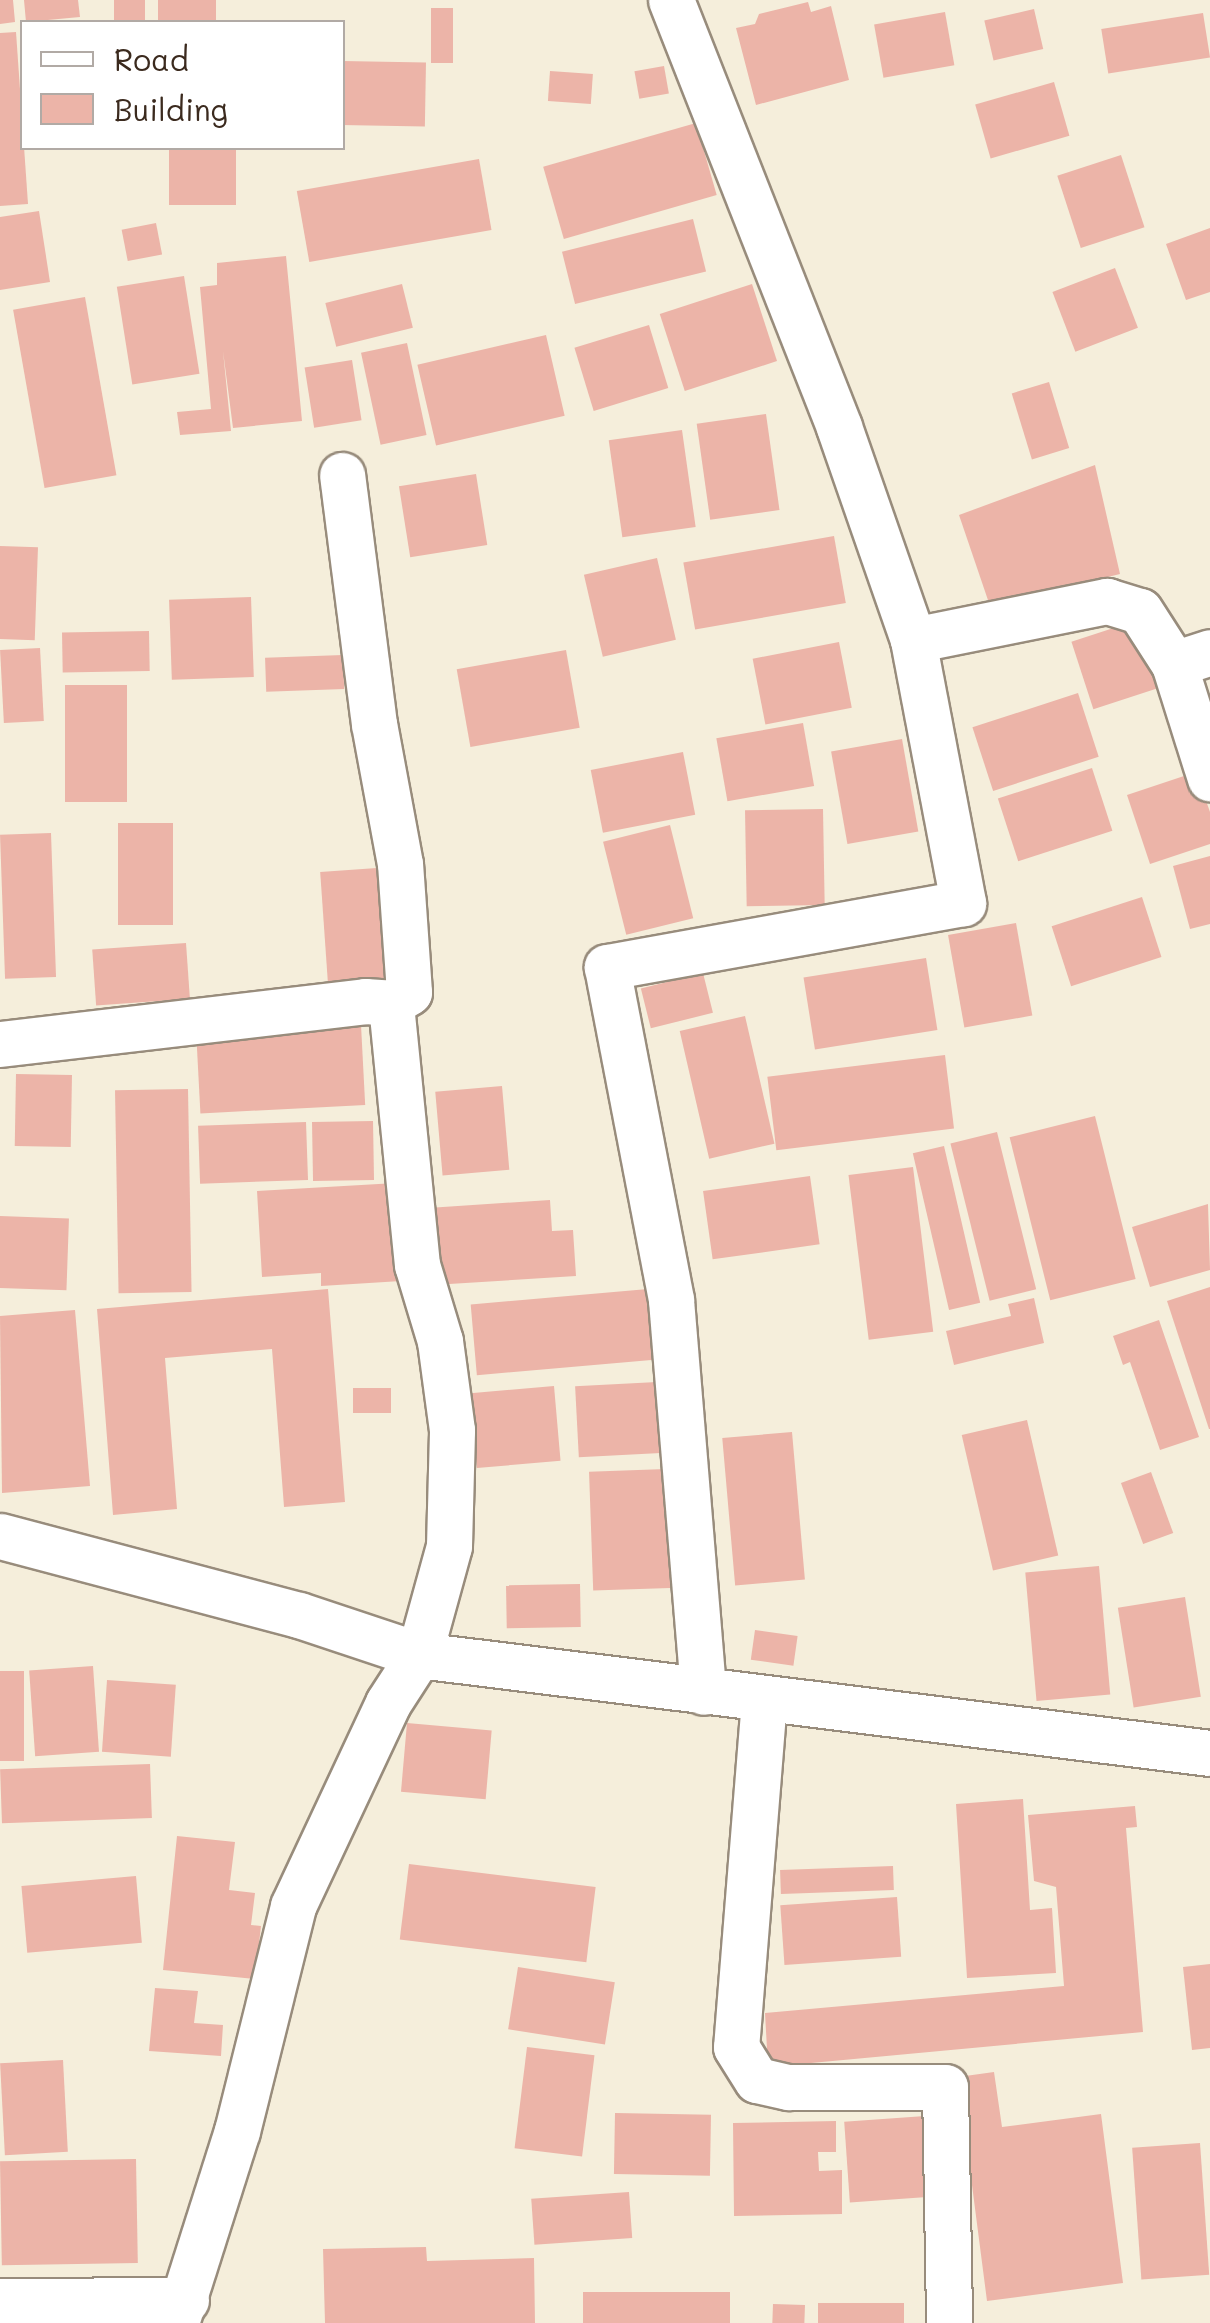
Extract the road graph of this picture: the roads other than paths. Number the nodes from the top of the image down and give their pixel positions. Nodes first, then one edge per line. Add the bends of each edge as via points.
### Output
1 (671, 0) edge
2 (342, 475) dead end
3 (913, 640) junction
4 (1192, 658) edge
5 (1210, 778) edge
6 (390, 1004) junction
7 (0, 1044) edge
8 (0, 1536) edge
9 (419, 1655) junction
10 (702, 1692) junction
11 (764, 1700) junction
12 (1210, 1754) edge
13 (0, 2301) edge
14 (181, 2312) edge
15 (949, 2323) edge

1 - 3 street via 839,427
2 - 6 street via 374,724 400,864 410,992
3 - 4 street via 1107,601 1140,611
3 - 10 street via 964,902 608,968 671,1300
4 - 5 street
6 - 7 street via 365,1001
6 - 9 street via 417,1265 440,1341 452,1430 449,1546
8 - 9 street via 300,1615
9 - 10 street
9 - 14 street via 388,1703 293,1906
10 - 11 street
11 - 12 street
11 - 15 street via 736,2047 757,2080 788,2088 945,2087
13 - 14 street

